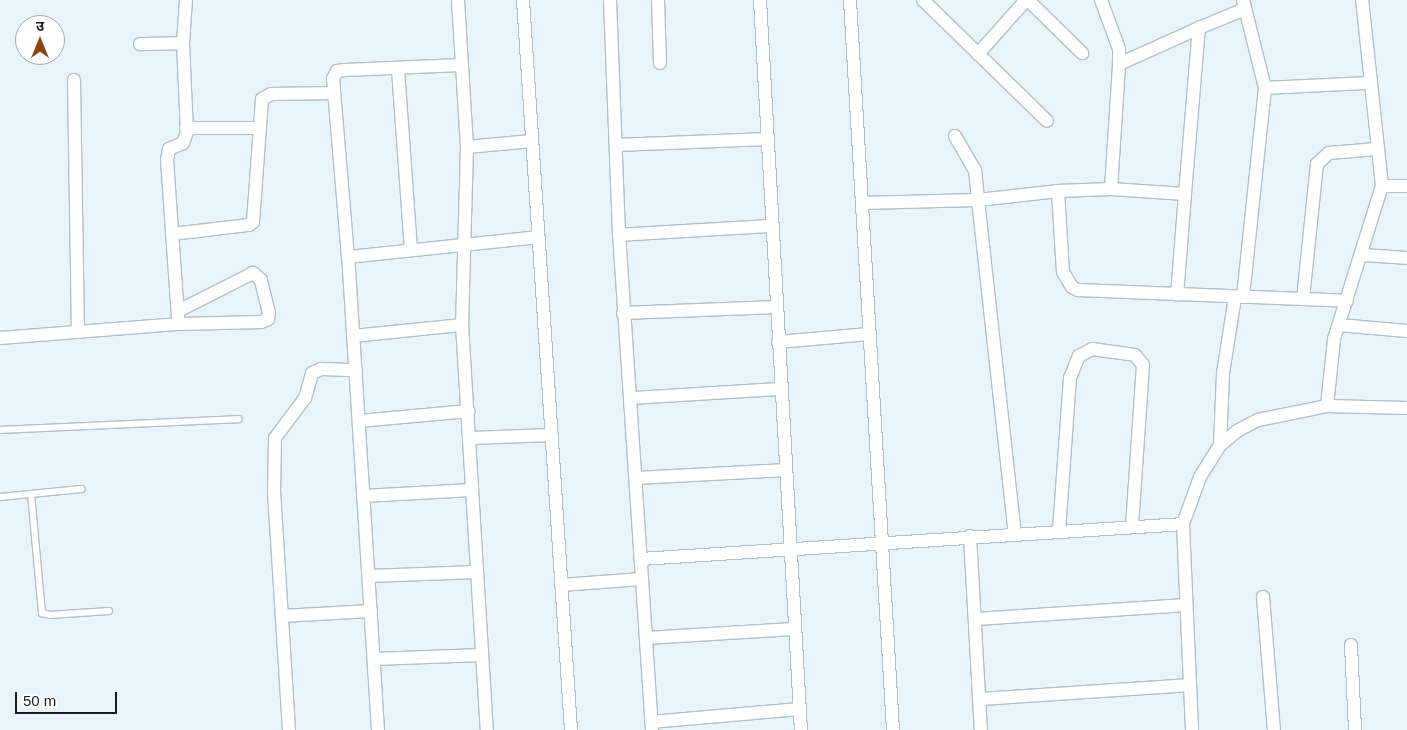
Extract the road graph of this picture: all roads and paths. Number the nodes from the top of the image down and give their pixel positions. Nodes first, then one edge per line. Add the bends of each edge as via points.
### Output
1 (186, 0) edge
2 (458, 0) edge
3 (522, 0) edge
4 (610, 0) edge
5 (658, 0) edge
6 (760, 0) edge
7 (850, 0) edge
8 (922, 0) edge
9 (1027, 0) edge
10 (1101, 0) edge
11 (1362, 0) edge
12 (1244, 4) edge
13 (1199, 28) junction
14 (184, 43) junction
15 (140, 44) dead end
16 (1082, 53) dead end
17 (978, 54) junction
18 (660, 63) dead end
19 (1119, 64) junction
20 (461, 65) junction
21 (398, 69) junction
22 (74, 80) dead end
23 (1369, 83) junction
24 (1265, 88) junction
25 (334, 93) junction
26 (1047, 121) dead end
27 (186, 128) junction
28 (260, 128) junction
29 (955, 136) dead end
30 (768, 139) junction
31 (532, 141) junction
32 (616, 144) junction
33 (467, 148) junction
34 (1378, 149) junction
35 (1382, 186) junction
36 (1407, 186) edge
37 (1111, 189) junction
38 (1058, 191) junction
39 (1184, 194) junction
40 (978, 200) junction
41 (862, 203) junction
42 (772, 226) junction
43 (172, 234) junction
44 (619, 235) junction
45 (538, 237) junction
46 (464, 242) junction
47 (410, 249) junction
48 (1362, 256) junction
49 (348, 257) junction
50 (1407, 258) edge
51 (1177, 295) junction
52 (1239, 297) junction
53 (1303, 299) junction
54 (1347, 301) junction
55 (777, 307) junction
56 (623, 313) junction
57 (178, 318) junction
58 (462, 325) junction
59 (1339, 325) junction
60 (1407, 331) edge
61 (78, 332) junction
62 (870, 334) junction
63 (353, 336) junction
64 (0, 338) edge
65 (778, 342) junction
66 (356, 370) junction
67 (781, 389) junction
68 (632, 398) junction
69 (1326, 406) junction
70 (1407, 408) edge
71 (469, 411) junction
72 (239, 419) dead end
73 (359, 421) junction
74 (0, 430) edge
75 (552, 435) junction
76 (470, 438) junction
77 (1220, 445) junction
78 (785, 470) junction
79 (637, 478) junction
80 (82, 489) dead end
81 (472, 490) junction
82 (31, 494) junction
83 (364, 496) junction
84 (0, 497) edge
85 (1183, 524) junction
86 (1132, 527) junction
87 (1059, 531) junction
88 (1015, 534) junction
89 (970, 536) junction
90 (883, 542) junction
91 (789, 548) junction
92 (641, 559) junction
93 (477, 572) junction
94 (369, 576) junction
95 (642, 579) junction
96 (561, 584) junction
97 (1263, 597) dead end
98 (1184, 605) junction
99 (109, 611) dead end
100 (371, 611) junction
101 (282, 616) junction
102 (975, 619) junction
103 (794, 628) junction
104 (646, 638) junction
105 (1351, 645) dead end
106 (482, 655) junction
107 (374, 659) junction
108 (1189, 685) junction
109 (979, 699) junction
110 (800, 709) junction
111 (651, 726) edge
112 (289, 730) edge
113 (378, 730) edge
114 (487, 730) edge
115 (571, 730) edge
116 (801, 730) edge
117 (893, 730) edge
118 (981, 730) edge
119 (1192, 730) edge
120 (1274, 730) edge
121 (1355, 730) edge

1 - 14 street
2 - 20 street
3 - 31 street
4 - 32 street
5 - 18 street
6 - 30 street
7 - 41 street
8 - 17 street
9 - 16 street
9 - 17 street
10 - 19 street via 1119,49
11 - 23 street
12 - 13 street
12 - 24 street
13 - 19 street
13 - 39 street
14 - 15 street
14 - 27 street
17 - 26 street
19 - 37 street
20 - 21 street
20 - 33 street
21 - 25 street via 337,71 333,79
21 - 47 street
22 - 61 street
23 - 24 street
23 - 34 street
24 - 52 street
25 - 28 street via 266,96 261,103
25 - 49 street
27 - 28 street
27 - 43 street via 183,143 173,146 168,153
28 - 43 street via 253,222
29 - 40 street via 975,170
30 - 32 street
30 - 42 street
31 - 33 street
31 - 45 street
32 - 44 street
33 - 46 street
34 - 35 street
34 - 53 street via 1329,153 1317,164
35 - 36 street
35 - 48 street
37 - 38 street
37 - 39 street
38 - 40 street
38 - 51 street via 1063,272 1072,287 1090,292
39 - 51 street
40 - 41 street
40 - 88 street
41 - 62 street
42 - 44 street
42 - 55 street
43 - 57 street
44 - 56 street
45 - 46 street
45 - 75 street
46 - 47 street
46 - 58 street
47 - 49 street
48 - 50 street
48 - 54 street
49 - 63 street
51 - 52 street
52 - 53 street
52 - 77 street via 1223,373
53 - 54 street
54 - 59 street
55 - 56 street
55 - 65 street
56 - 68 street
57 - 57 street via 261,322 268,319 261,280 253,273
57 - 61 street
58 - 63 street
58 - 71 street
59 - 60 street
59 - 69 street via 1330,354
61 - 64 street
62 - 65 street
62 - 90 street
63 - 66 street
65 - 67 street
66 - 73 street
66 - 101 street via 321,369 312,374 305,398 275,438 274,492
67 - 68 street
67 - 78 street
68 - 79 street
69 - 70 street
69 - 77 street via 1258,420
71 - 73 street
71 - 76 street
72 - 74 lane
73 - 83 street
75 - 76 street
75 - 96 street
76 - 81 street
77 - 85 street via 1200,477
78 - 79 street
78 - 91 street
79 - 92 street
80 - 82 lane
81 - 83 street
81 - 93 street
82 - 84 lane
82 - 99 lane via 42,613
83 - 94 street
85 - 86 street
85 - 98 street
86 - 87 street
86 - 87 street via 1143,365 1135,355 1092,349 1079,356 1070,378
87 - 88 street
88 - 89 street
89 - 90 street
89 - 102 street
90 - 91 street
90 - 117 street
91 - 92 street
91 - 103 street
92 - 95 street
93 - 94 street
93 - 106 street
94 - 100 street
95 - 96 street
95 - 104 street
96 - 115 street
97 - 120 street
98 - 102 street
98 - 108 street
100 - 101 street
100 - 107 street
101 - 112 street
102 - 109 street
103 - 104 street
103 - 110 street
104 - 111 street
105 - 121 street
106 - 107 street
106 - 114 street
107 - 113 street
108 - 109 street
108 - 119 street
109 - 118 street
110 - 111 street
110 - 116 street

